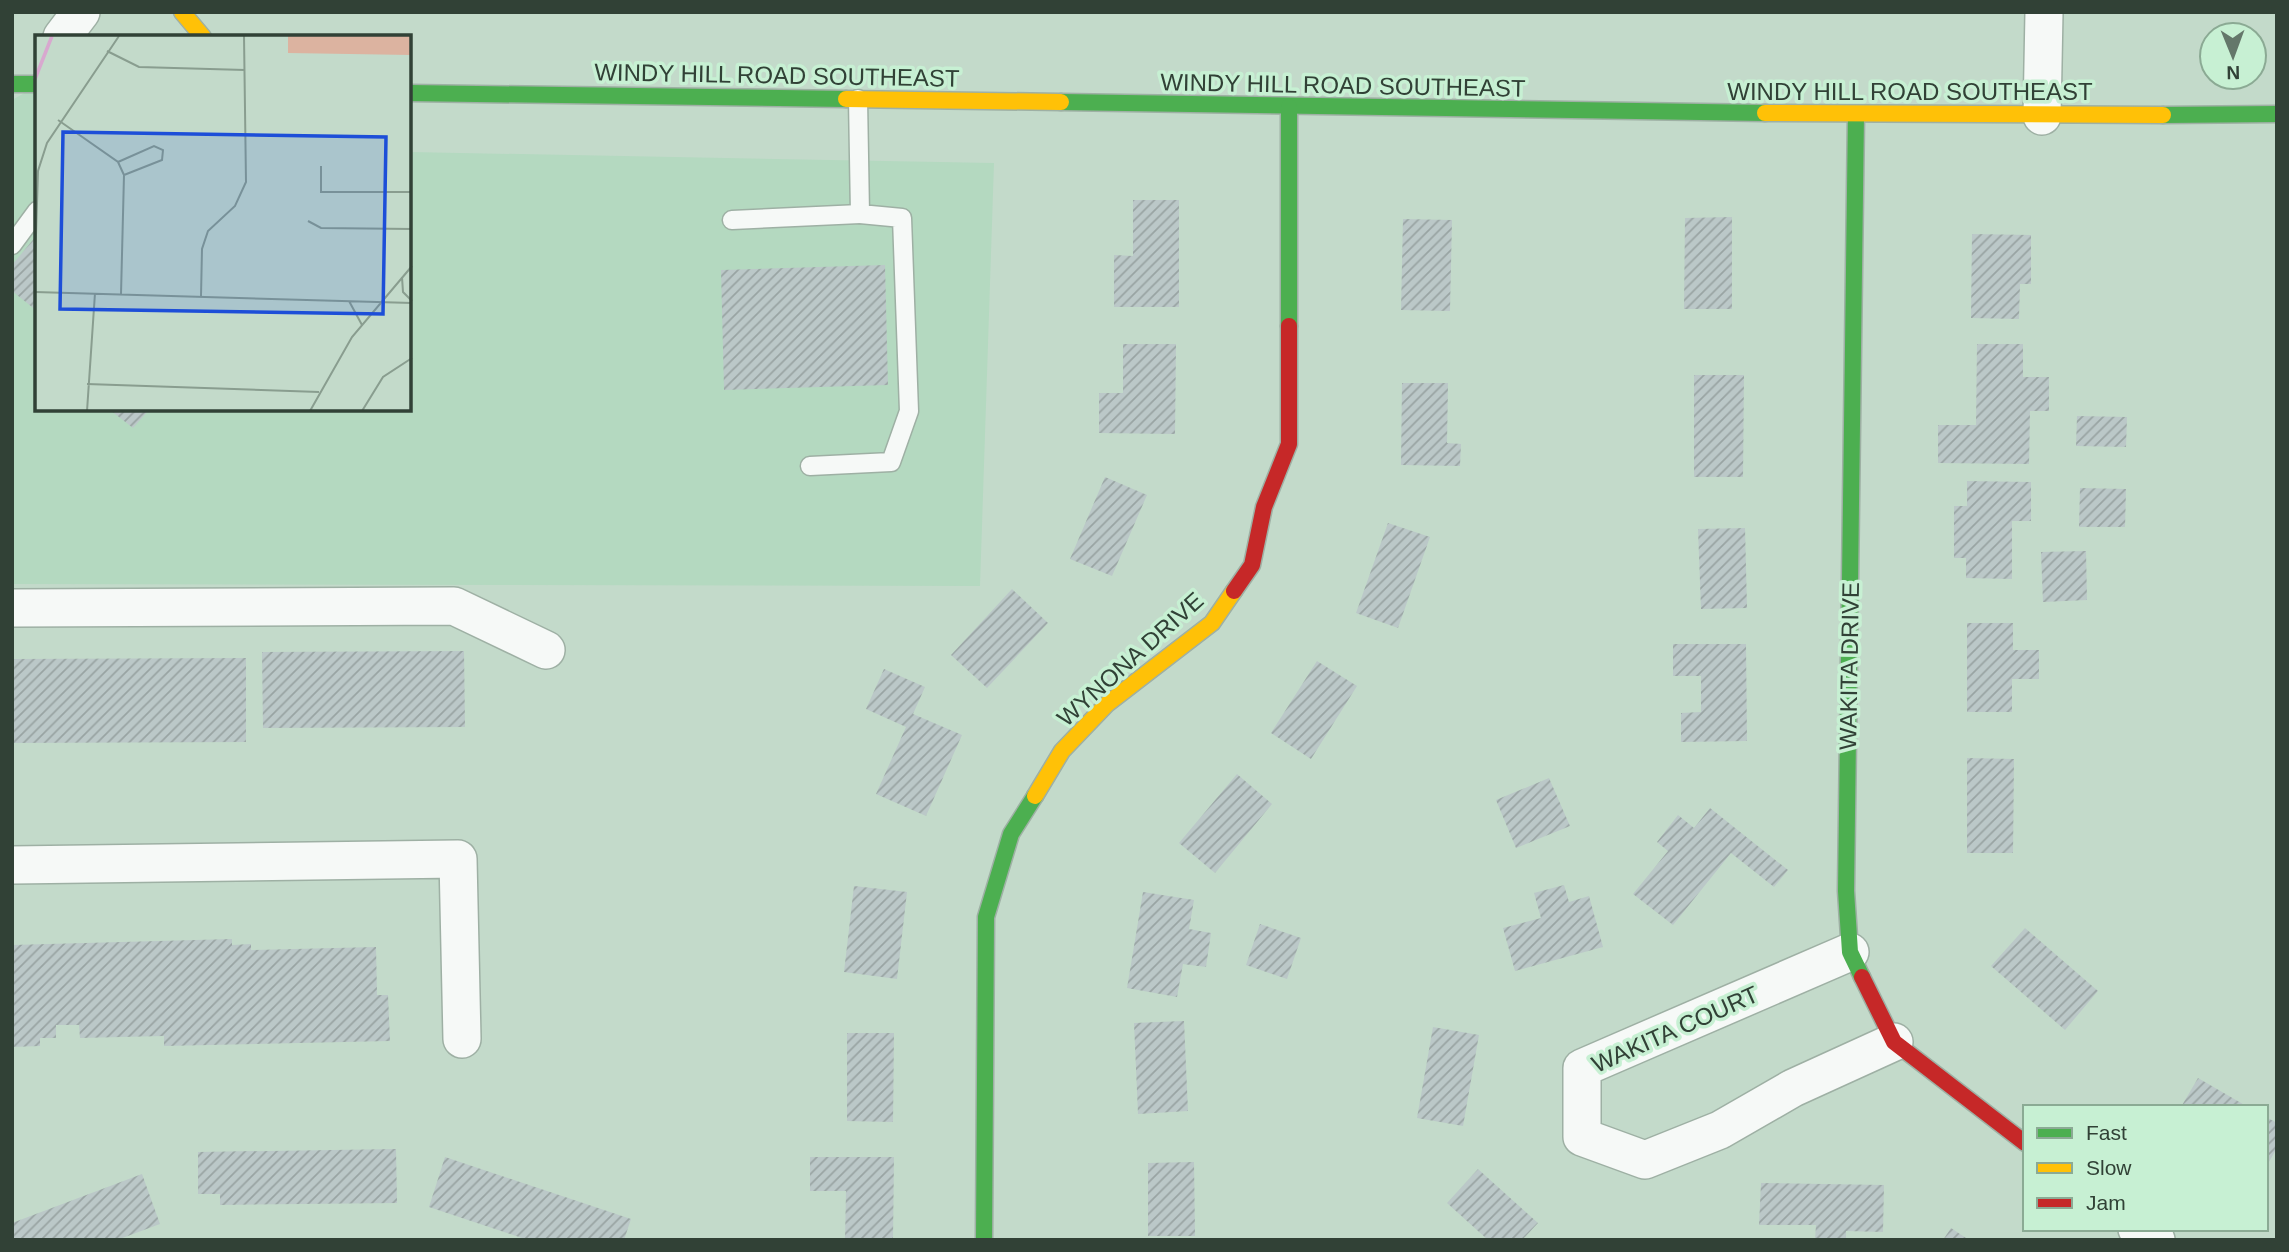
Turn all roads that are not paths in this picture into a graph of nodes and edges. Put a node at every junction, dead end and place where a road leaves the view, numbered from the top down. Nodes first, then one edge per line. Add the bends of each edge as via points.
1 (81, 12) edge
2 (182, 12) edge
3 (2044, 12) edge
4 (64, 35) edge
5 (201, 35) edge
6 (411, 93) edge
7 (858, 99) junction
8 (1289, 107) junction
9 (1856, 114) junction
10 (2277, 114) edge
11 (2042, 116) junction
12 (35, 214) edge
13 (860, 214) junction
14 (732, 220) dead end
15 (12, 245) edge
16 (810, 466) dead end
17 (12, 608) edge
18 (546, 650) dead end
19 (12, 865) edge
20 (1850, 953) junction
21 (462, 1039) dead end
22 (1894, 1042) junction
23 (2023, 1141) edge
24 (2140, 1231) edge
25 (984, 1240) edge
26 (2156, 1240) edge

1 - 4 street
2 - 5 street
3 - 11 street
6 - 7 street, WINDY HILL ROAD SOUTHEAST
7 - 8 street, WINDY HILL ROAD SOUTHEAST
7 - 13 lane
8 - 9 street, WINDY HILL ROAD SOUTHEAST
8 - 25 street, WYNONA DRIVE via 1289,444 1264,507 1252,565 1212,623 1107,704 1062,751 1011,834 986,917
9 - 11 street, WINDY HILL ROAD SOUTHEAST
9 - 20 street, WAKITA DRIVE via 1846,891
10 - 11 street, WINDY HILL ROAD SOUTHEAST
12 - 15 lane
13 - 14 lane
13 - 16 lane via 902,218 909,411 891,462
17 - 18 street via 454,606
19 - 21 street via 458,859
20 - 22 street, WAKITA DRIVE
20 - 22 street, WAKITA COURT via 1582,1068 1582,1137 1645,1160 1720,1130 1793,1088
22 - 23 street, WAKITA DRIVE
24 - 26 street

